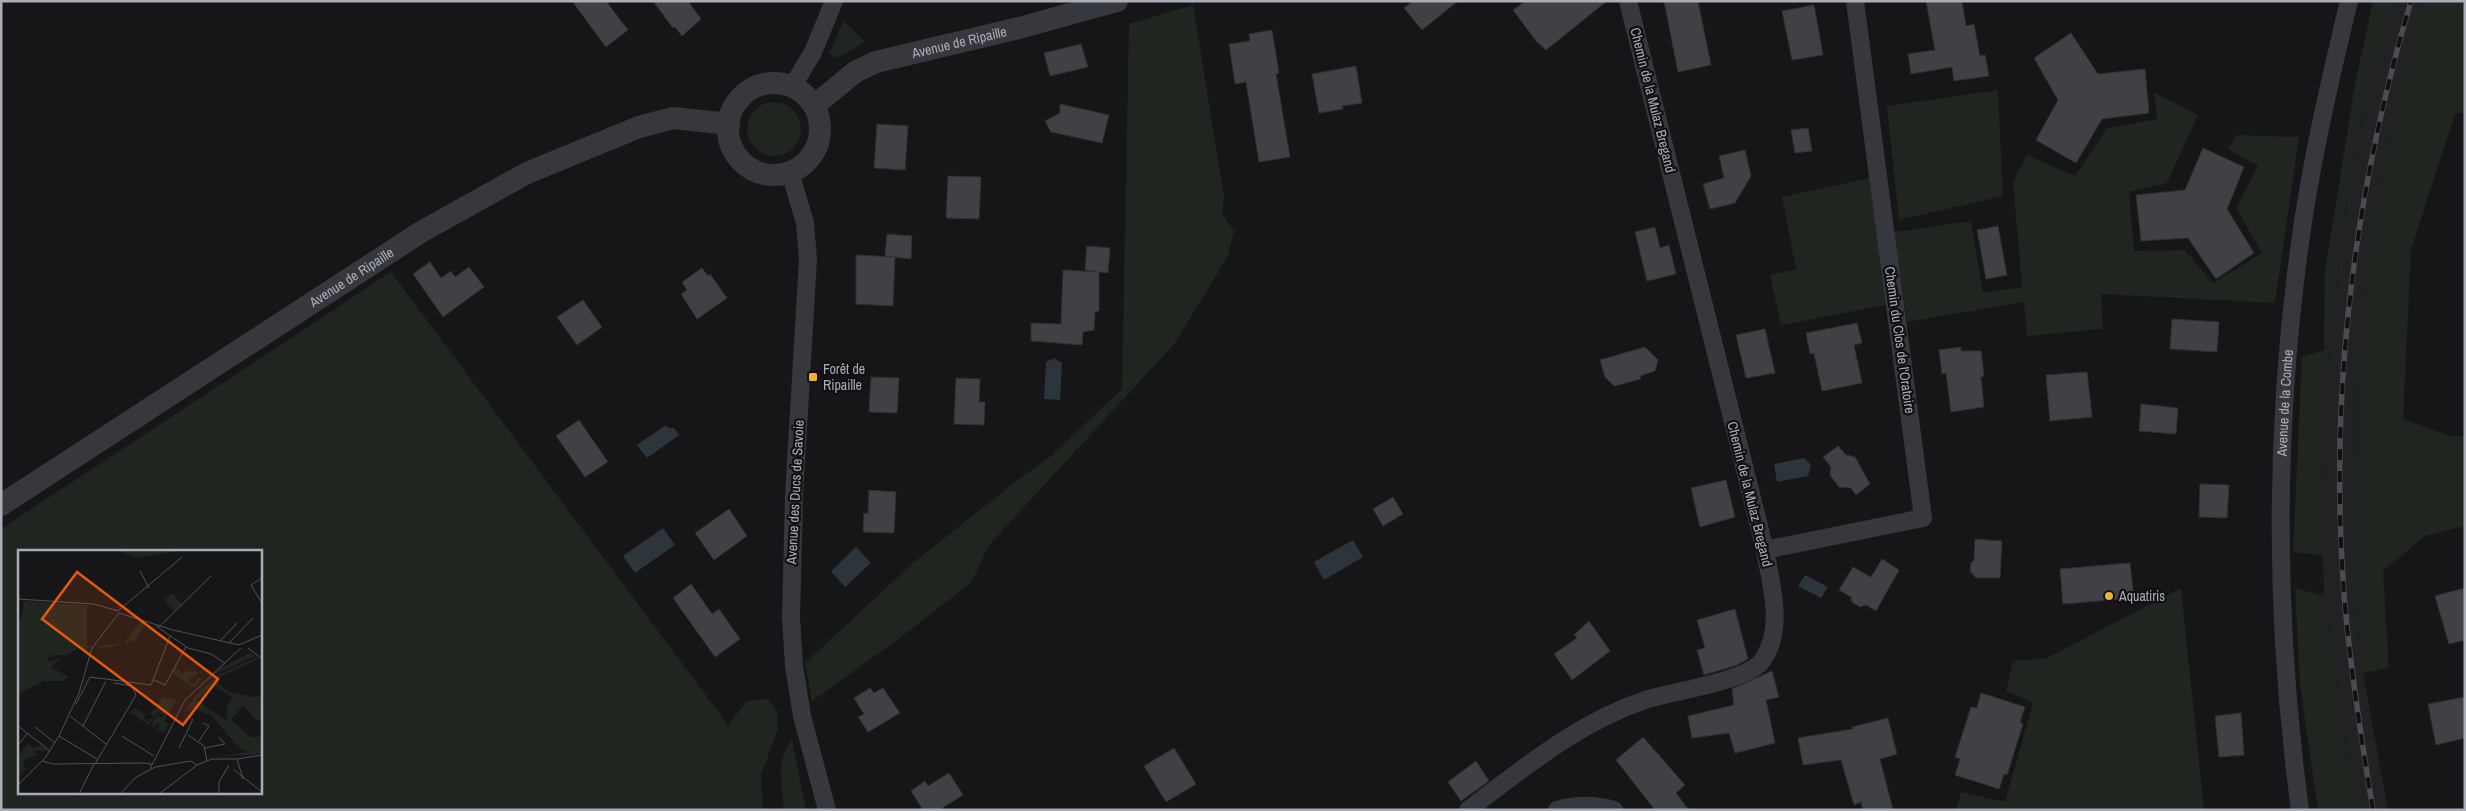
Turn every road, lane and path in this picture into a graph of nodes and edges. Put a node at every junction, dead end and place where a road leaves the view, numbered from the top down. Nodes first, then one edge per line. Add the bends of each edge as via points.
1 (834, 1) edge
2 (1117, 1) edge
3 (1628, 1) edge
4 (1855, 1) edge
5 (2349, 1) edge
6 (792, 87) junction
7 (814, 106) junction
8 (729, 124) junction
9 (790, 172) junction
10 (1, 505) edge
11 (1765, 550) junction
12 (827, 810) edge
13 (1468, 810) edge
14 (1557, 810) edge
15 (1614, 810) edge
16 (2300, 810) edge

1 - 6 street via 812,52
2 - 7 street, Avenue de Ripaille via 876,62 855,72
3 - 11 street, Chemin de la Mulaz Bregand
4 - 11 street, Chemin du Clos de l'Oratoire via 1924,518
5 - 16 street, Avenue de la Combe via 2310,182 2291,317 2284,404 2280,509 2282,617 2289,722
6 - 7 street via 804,94
6 - 8 street via 771,83 748,92 734,106
7 - 9 street via 820,126 816,147 804,164
8 - 9 street via 731,144 747,166 771,175
8 - 10 street, Avenue de Ripaille via 683,118 654,122 564,157 491,192 421,232
9 - 12 street, Avenue des Ducs de Savoie via 805,223 808,259 794,496 791,618 802,716
11 - 13 street, Chemin de la Mulaz Bregand via 1775,622 1767,652 1754,669 1728,679 1645,700 1594,721 1547,751
14 - 15 street via 1595,805

